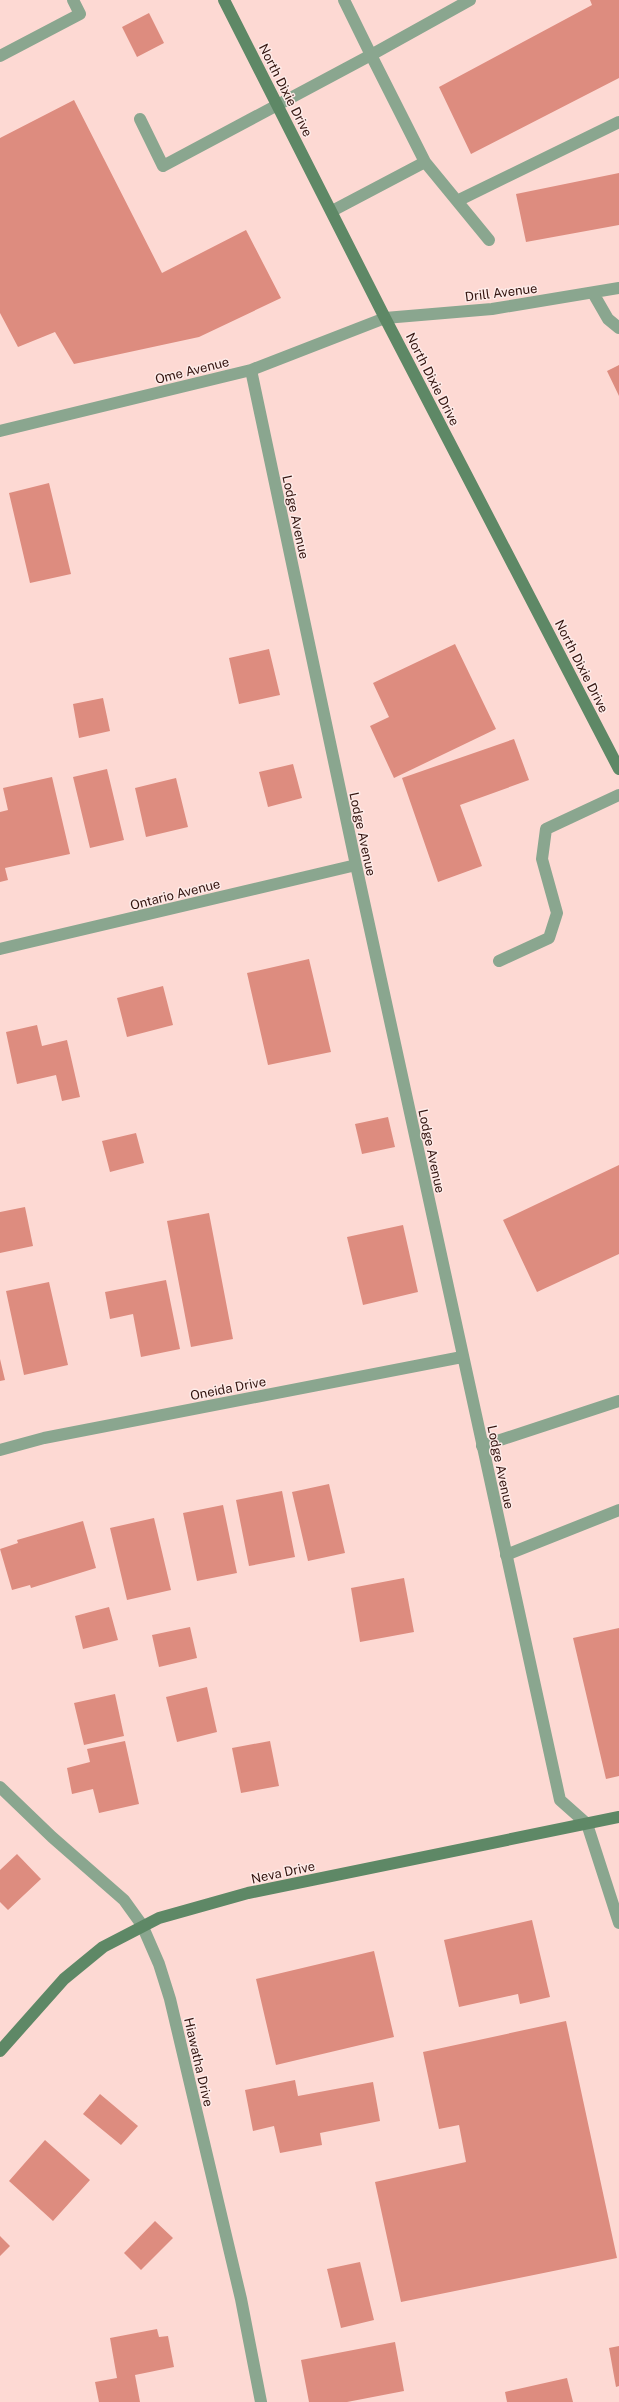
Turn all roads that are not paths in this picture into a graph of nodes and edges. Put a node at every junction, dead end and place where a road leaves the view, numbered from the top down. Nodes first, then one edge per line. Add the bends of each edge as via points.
1 (73, 0) edge
2 (224, 0) edge
3 (344, 0) edge
4 (470, 0) edge
5 (371, 55) junction
6 (0, 56) edge
7 (277, 105) junction
8 (140, 119) dead end
9 (619, 122) edge
10 (425, 162) junction
11 (458, 201) junction
12 (332, 211) junction
13 (489, 240) dead end
14 (619, 288) edge
15 (593, 293) junction
16 (385, 318) junction
17 (619, 328) edge
18 (251, 370) junction
19 (0, 431) edge
20 (619, 769) edge
21 (619, 795) edge
22 (356, 865) junction
23 (0, 949) edge
24 (499, 961) dead end
25 (462, 1357) junction
26 (619, 1401) edge
27 (482, 1446) junction
28 (0, 1450) edge
29 (619, 1510) edge
30 (506, 1555) junction
31 (0, 1787) edge
32 (619, 1817) edge
33 (586, 1824) junction
34 (619, 1923) edge
35 (142, 1925) junction
36 (0, 2051) edge
37 (261, 2402) edge

1 - 6 street via 80,14
2 - 7 main road, North Dixie Drive
3 - 5 street
4 - 5 street
5 - 7 street
5 - 10 street
7 - 8 street via 163,166
7 - 12 main road, North Dixie Drive
9 - 11 street
10 - 11 street
10 - 12 street
11 - 13 street
12 - 16 main road, North Dixie Drive
14 - 15 street, Drill Avenue
15 - 16 street, Drill Avenue via 492,309
15 - 17 street via 608,319
16 - 18 street, Ome Avenue
16 - 20 main road, North Dixie Drive
18 - 19 street, Ome Avenue
18 - 22 street, Lodge Avenue
21 - 24 street via 546,829 542,859 557,913 549,938
22 - 23 street, Ontario Avenue
22 - 25 street, Lodge Avenue
25 - 27 street, Lodge Avenue
25 - 28 street, Oneida Drive via 44,1438
26 - 27 street
27 - 30 street, Lodge Avenue
29 - 30 street
30 - 33 street, Lodge Avenue via 560,1800
31 - 35 street, Hiawatha Drive via 124,1900
32 - 33 main road, Neva Drive
33 - 34 street, Lodge Avenue
33 - 35 main road, Neva Drive via 248,1893
35 - 36 main road, Neva Drive via 103,1947 64,1979
35 - 37 street, Hiawatha Drive via 159,1964 170,1999 241,2298

